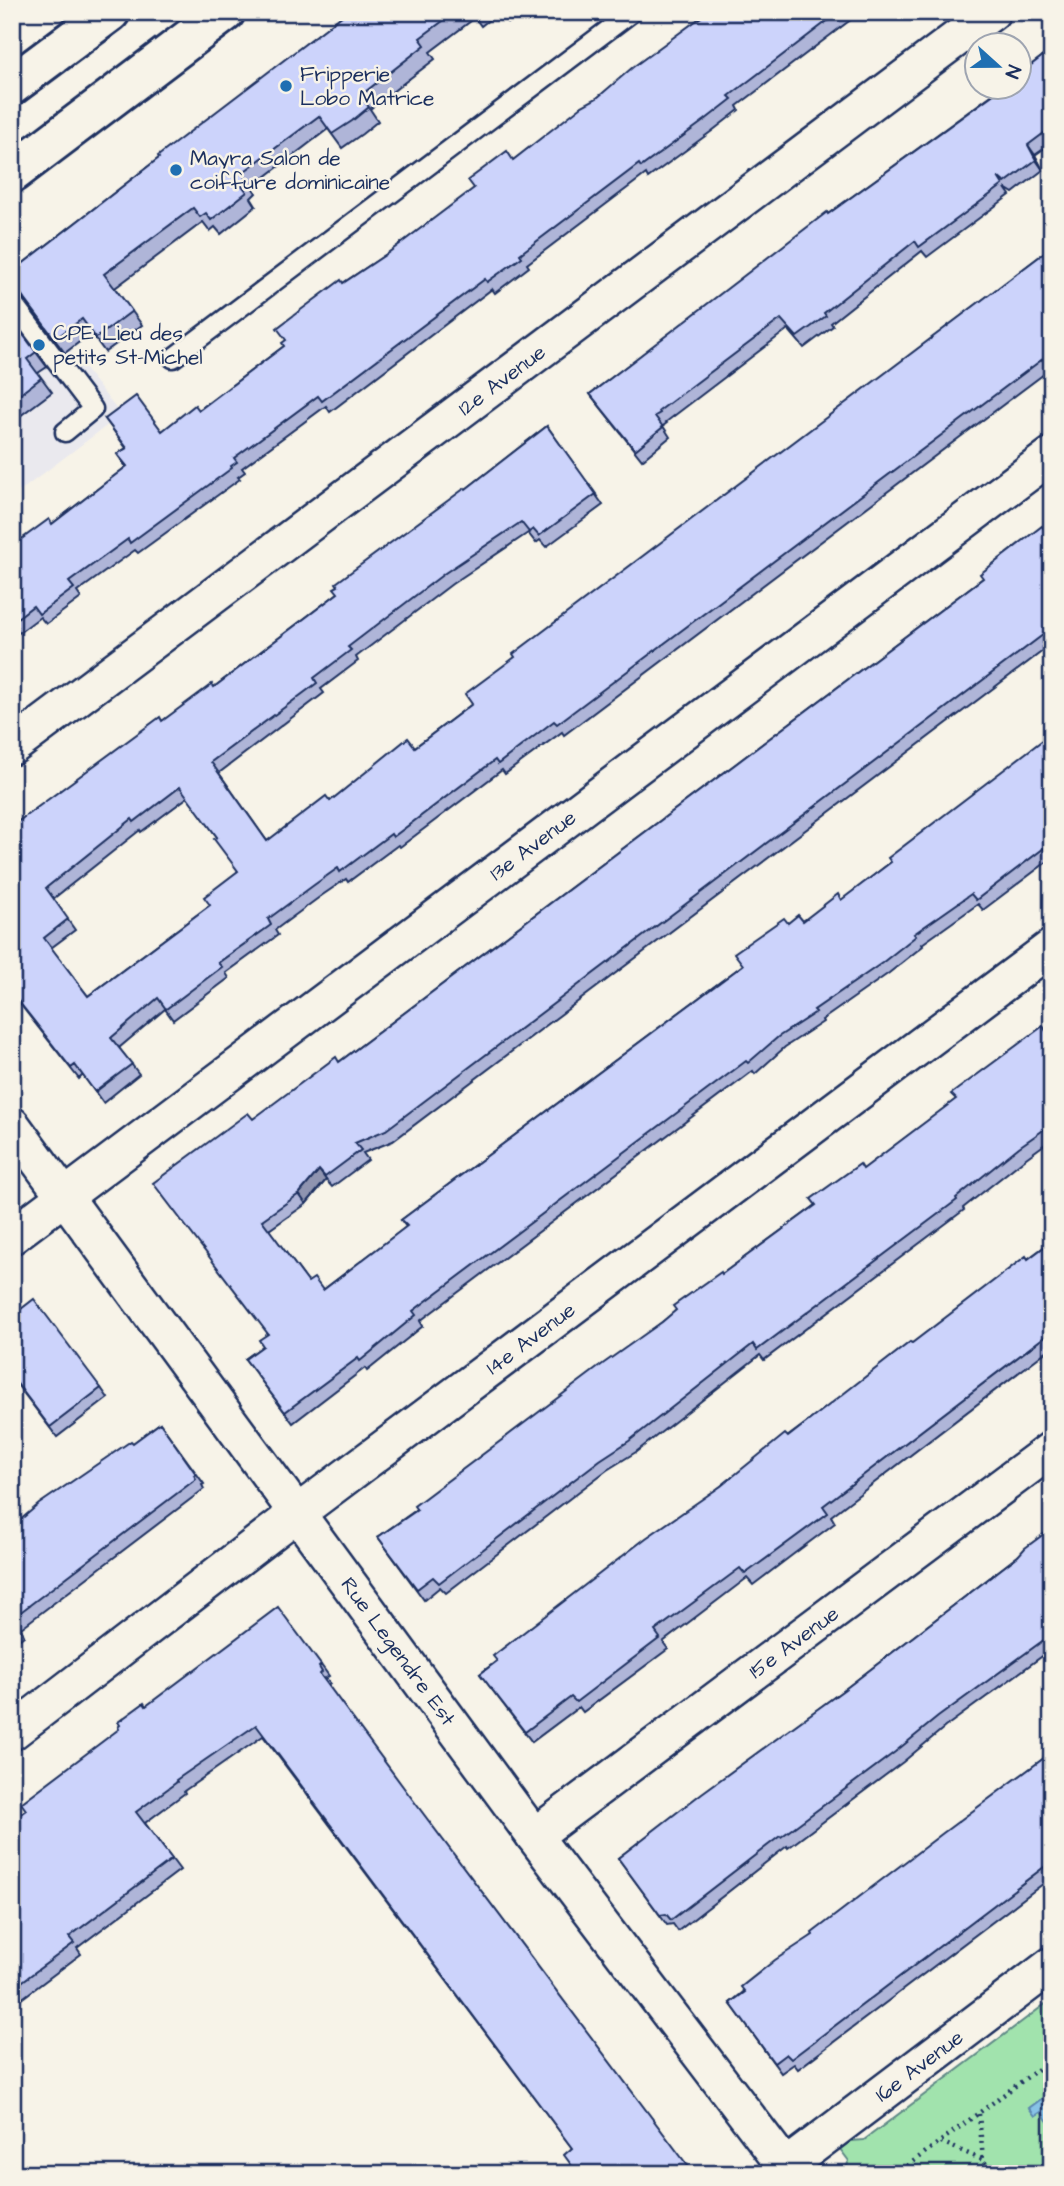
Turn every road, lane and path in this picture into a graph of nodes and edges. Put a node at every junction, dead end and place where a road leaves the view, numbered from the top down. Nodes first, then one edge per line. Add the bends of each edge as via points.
1 (110, 12) edge
2 (225, 12) edge
3 (632, 12) edge
4 (992, 12) edge
5 (12, 85) edge
6 (12, 173) edge
7 (12, 302) edge
8 (173, 358) dead end
9 (65, 432) dead end
10 (1052, 455) edge
11 (12, 747) edge
12 (1052, 947) edge
13 (12, 1125) edge
14 (65, 1195) junction
15 (12, 1236) edge
16 (1052, 1449) edge
17 (296, 1514) junction
18 (12, 1732) edge
19 (534, 1836) junction
20 (1052, 1965) edge
21 (1052, 2059) edge
22 (979, 2114) junction
23 (941, 2142) junction
24 (983, 2160) junction
25 (788, 2170) edge
26 (896, 2174) edge
27 (994, 2174) edge

1 - 5 main road
2 - 6 main road
3 - 8 lane
4 - 11 street, 12e Avenue
7 - 9 lane via 93,409
10 - 14 street, 13e Avenue
12 - 17 street, 14e Avenue
13 - 14 street, Rue Legendre Est
14 - 15 street, 13e Avenue
14 - 17 street, Rue Legendre Est
16 - 19 street, 15e Avenue
17 - 18 street, 14e Avenue
17 - 19 street, Rue Legendre Est
19 - 25 street, Rue Legendre Est
20 - 25 street, 16e Avenue
21 - 22 path
22 - 23 path
22 - 24 path
23 - 24 path
23 - 26 path
24 - 27 path

